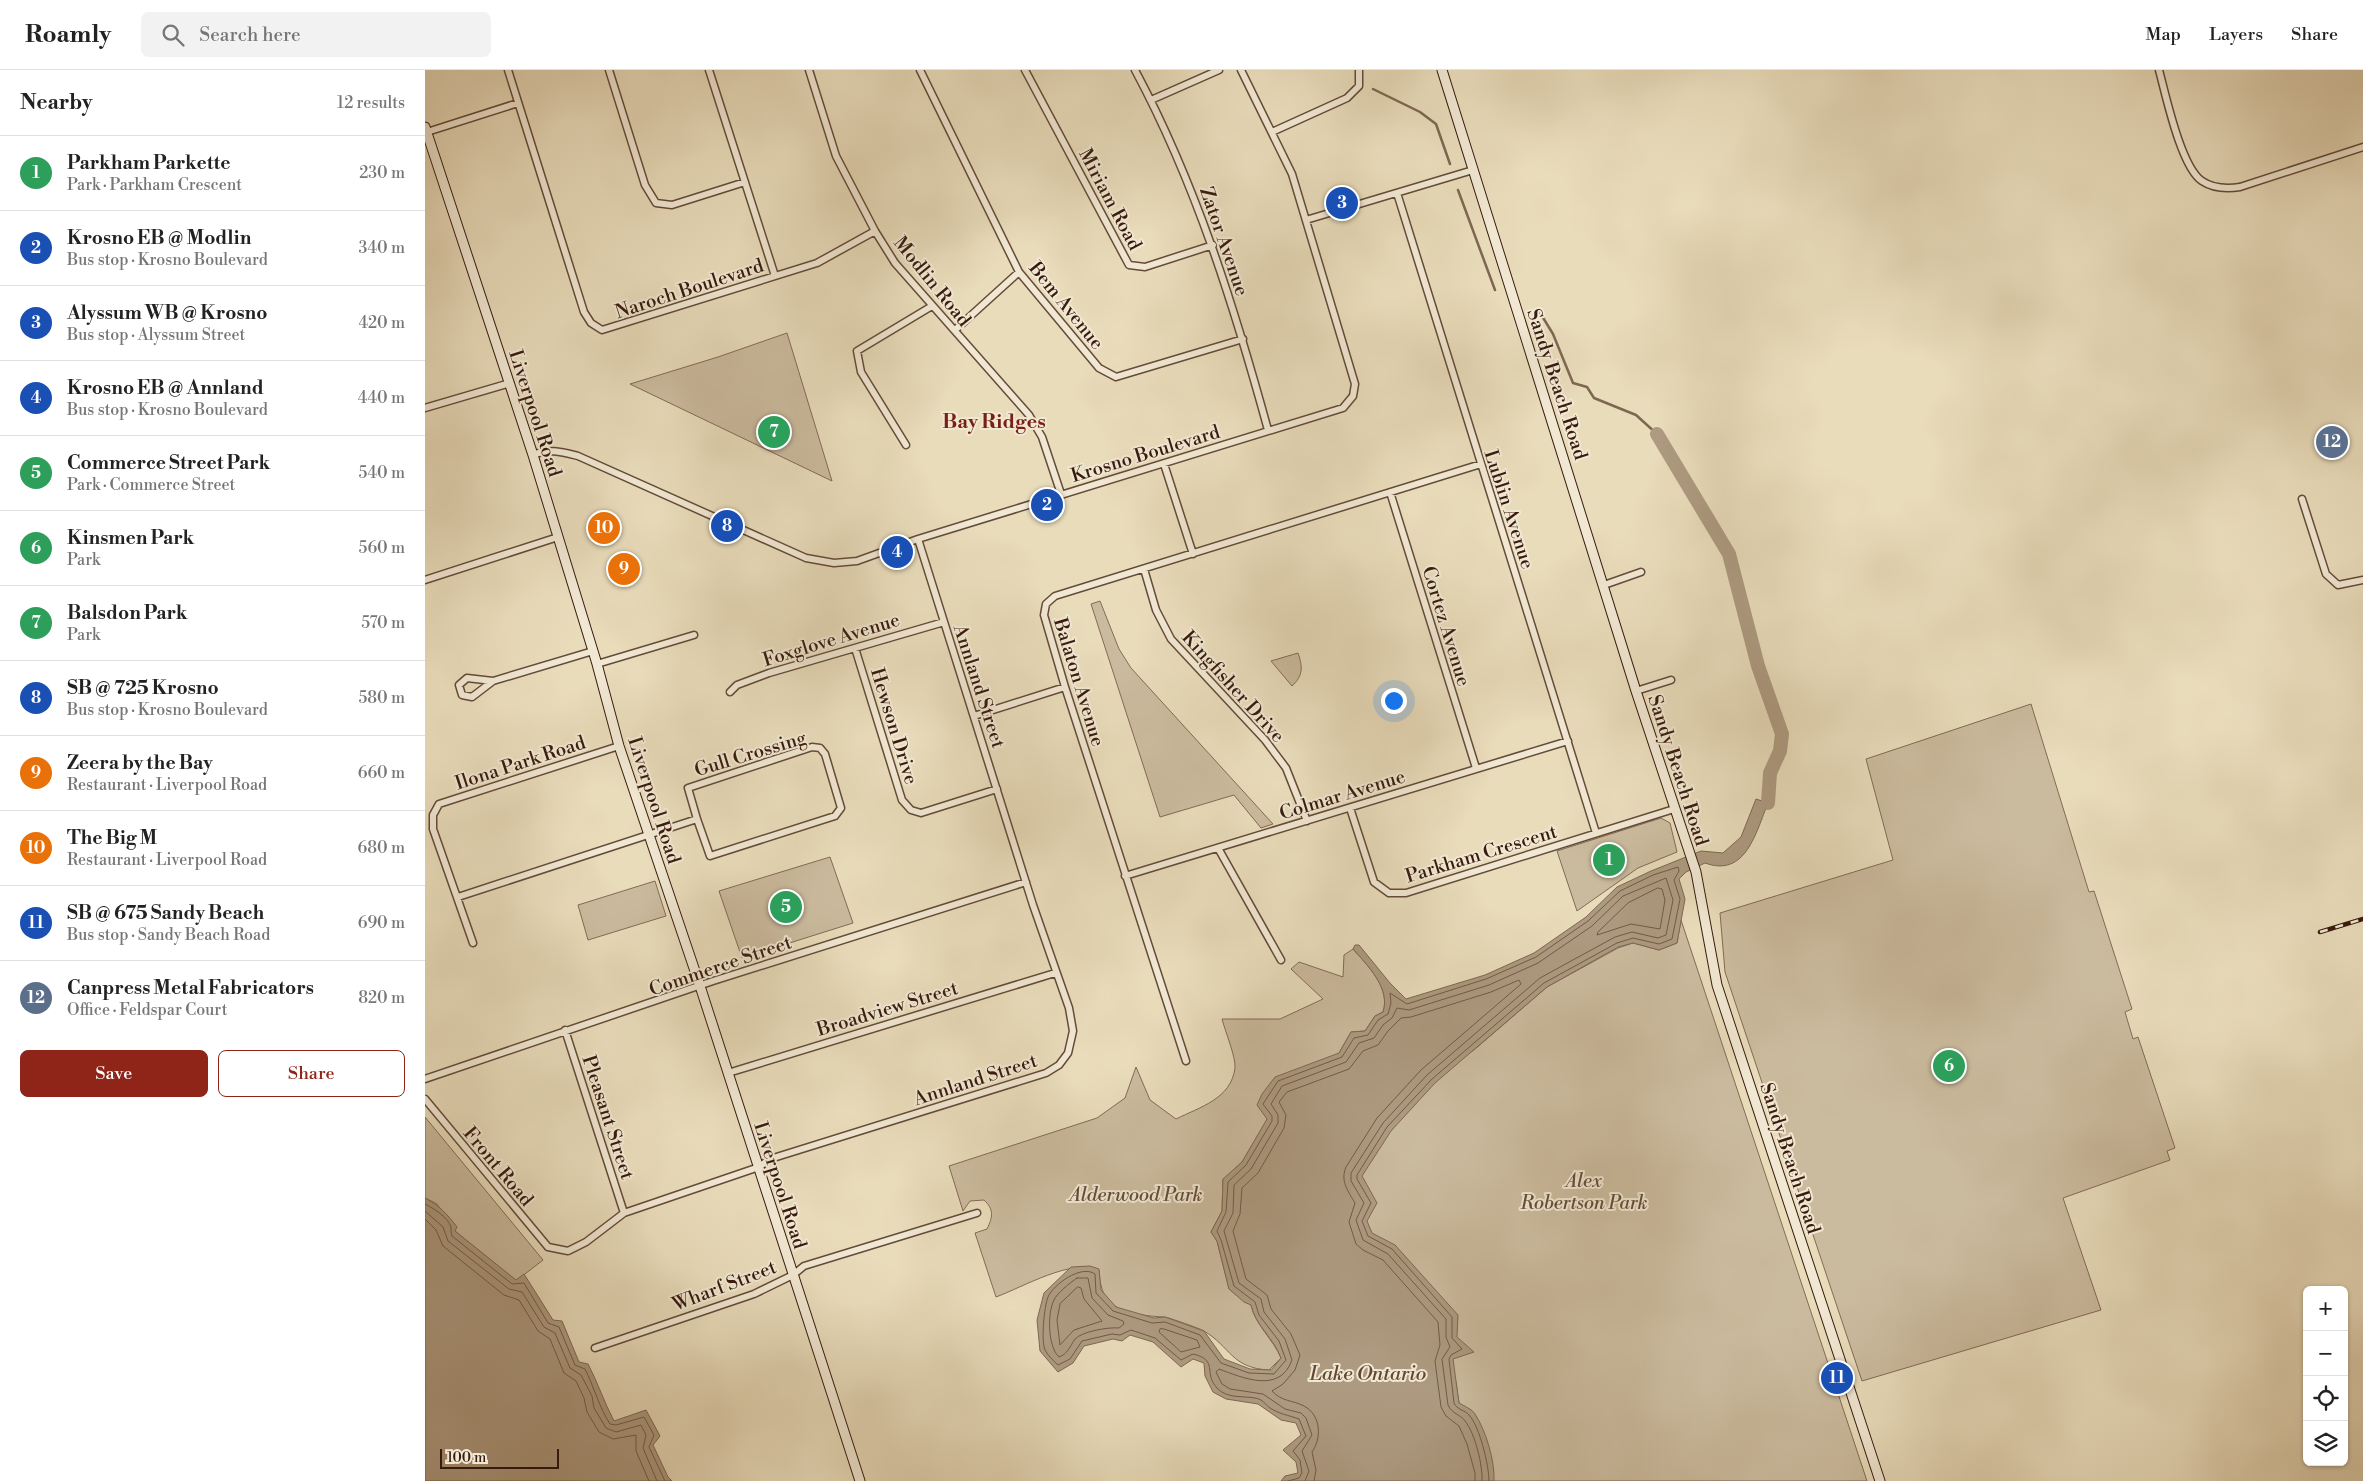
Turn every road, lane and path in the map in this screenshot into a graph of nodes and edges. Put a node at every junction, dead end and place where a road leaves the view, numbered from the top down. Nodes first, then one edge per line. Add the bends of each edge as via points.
1 (508, 70) edge
2 (609, 70) edge
3 (709, 70) edge
4 (809, 70) edge
5 (920, 70) edge
6 (1025, 70) edge
7 (1135, 70) edge
8 (1219, 70) edge
9 (1241, 70) edge
10 (1359, 70) edge
11 (1442, 70) edge
12 (2159, 70) edge
13 (1151, 100) junction
14 (519, 103) junction
15 (426, 129) edge
16 (1271, 132) junction
17 (2363, 147) edge
18 (1473, 170) junction
19 (745, 182) junction
20 (1397, 193) junction
21 (1307, 220) junction
22 (875, 231) junction
23 (1213, 245) junction
24 (1019, 272) junction
25 (775, 276) junction
26 (932, 306) junction
27 (955, 330) junction
28 (1243, 339) junction
29 (510, 383) junction
30 (425, 408) edge
31 (1268, 430) junction
32 (905, 445) dead end
33 (533, 455) junction
34 (1164, 464) junction
35 (1481, 464) junction
36 (1389, 492) junction
37 (1061, 494) junction
38 (2303, 499) dead end
39 (558, 537) junction
40 (918, 539) junction
41 (1193, 554) junction
42 (1145, 568) junction
43 (1641, 572) dead end
44 (425, 580) edge
45 (2363, 580) edge
46 (1604, 584) junction
47 (944, 622) junction
48 (694, 635) dead end
49 (855, 648) junction
50 (593, 651) junction
51 (597, 664) junction
52 (1671, 680) dead end
53 (493, 681) junction
54 (1065, 687) junction
55 (1637, 691) junction
56 (731, 692) dead end
57 (974, 716) junction
58 (1568, 741) junction
59 (619, 746) junction
60 (1476, 768) junction
61 (997, 789) junction
62 (1350, 808) junction
63 (1674, 809) junction
64 (697, 819) junction
65 (1307, 821) junction
66 (1596, 833) junction
67 (648, 836) junction
68 (1218, 848) junction
69 (1125, 876) junction
70 (1026, 882) junction
71 (458, 897) junction
72 (473, 943) dead end
73 (1281, 960) dead end
74 (1055, 973) junction
75 (700, 986) junction
76 (565, 1030) junction
77 (1185, 1061) dead end
78 (728, 1073) junction
79 (425, 1079) edge
80 (425, 1099) edge
81 (759, 1168) junction
82 (624, 1213) junction
83 (977, 1213) dead end
84 (553, 1249) joint
85 (793, 1275) junction
86 (595, 1348) dead end
87 (860, 1481) edge
88 (1880, 1481) edge

1 - 14 street, Naroch Boulevard
2 - 19 street via 645,185 656,203 672,205
3 - 19 street
4 - 22 street, Modlin Road via 836,156
5 - 24 street, Bem Avenue
6 - 23 street, Miriam Road via 1129,265 1145,266
7 - 13 street, Zator Avenue
8 - 13 street
9 - 16 street, Krosno Boulevard
10 - 16 street via 1359,86 1347,98
11 - 18 street, Sandy Beach Road
12 - 17 street via 2186,160 2201,181 2214,187 2240,187
13 - 23 street, Zator Avenue
14 - 15 street
14 - 25 street, Naroch Boulevard via 584,312 591,323 602,330 623,325
15 - 29 street, Liverpool Road
16 - 21 street, Krosno Boulevard via 1292,174
18 - 20 street
18 - 46 street, Sandy Beach Road
19 - 25 street
20 - 21 street
20 - 35 street, Lublin Avenue
21 - 31 street, Krosno Boulevard via 1355,384 1353,396 1343,408
22 - 25 street, Naroch Boulevard via 817,263
22 - 26 street, Modlin Road via 895,263
23 - 28 street, Zator Avenue
24 - 27 street
24 - 28 street, Bem Avenue via 1099,368 1116,377
26 - 27 street, Modlin Road
26 - 32 street via 857,351 861,372
27 - 37 street, Modlin Road via 1033,422 1042,437
28 - 31 street, Zator Avenue
29 - 30 street
29 - 33 street, Liverpool Road
31 - 34 street, Krosno Boulevard
33 - 39 street, Liverpool Road
33 - 40 street, Krosno Boulevard via 542,451 561,451 577,456 806,558 834,563 857,561
34 - 37 street, Krosno Boulevard
34 - 41 street
35 - 36 street, Balaton Avenue
35 - 58 street, Lublin Avenue
36 - 41 street, Balaton Avenue
36 - 60 street, Cortez Avenue
37 - 40 street, Krosno Boulevard
38 - 45 street via 2326,574 2338,584
39 - 44 street
39 - 50 street, Liverpool Road
40 - 47 street, Annland Street
41 - 42 street, Balaton Avenue
42 - 54 street, Balaton Avenue via 1055,596 1046,604 1044,615
42 - 65 street, Kingfisher Drive via 1156,610 1171,638 1265,740 1286,768
43 - 46 street
46 - 55 street, Sandy Beach Road
47 - 49 street, Foxglove Avenue
47 - 57 street, Annland Street
48 - 51 street
49 - 56 street, Foxglove Avenue via 737,684
49 - 61 street, Hewson Drive via 902,800 911,810 921,813
50 - 51 street, Liverpool Road
50 - 53 street
51 - 59 street, Liverpool Road
52 - 55 street
53 - 53 street via 467,678 459,685 462,695 473,697
54 - 57 street
54 - 69 street, Balaton Avenue
55 - 63 street, Sandy Beach Road
57 - 61 street, Annland Street
58 - 60 street, Colmar Avenue
58 - 66 street, Lublin Avenue
59 - 67 street, Liverpool Road
59 - 71 street, Ilona Park Road via 439,804 433,815 433,829
60 - 62 street, Colmar Avenue
61 - 70 street, Annland Street
62 - 65 street, Colmar Avenue
62 - 66 street, Parkham Crescent via 1373,882 1389,893 1406,893
63 - 66 street, Parkham Crescent
63 - 88 street, Sandy Beach Road via 1696,872 1717,985
64 - 64 street, Gull Crossing via 711,856 835,816 841,808 825,754 820,748 813,748 688,788
64 - 67 street
65 - 68 street, Colmar Avenue
67 - 71 street
67 - 75 street, Liverpool Road
68 - 69 street, Colmar Avenue
68 - 73 street
69 - 77 street, Balaton Avenue
70 - 74 street, Annland Street
70 - 75 street, Commerce Street
71 - 72 street, Ilona Park Road
74 - 78 street, Broadview Street
74 - 81 street, Annland Street via 1069,1008 1073,1031 1068,1053 1059,1065 1046,1073 770,1159
75 - 76 street, Commerce Street
75 - 78 street, Liverpool Road
76 - 79 street, Commerce Street
76 - 82 street, Pleasant Street
78 - 81 street, Liverpool Road
80 - 84 street, Front Road via 548,1247
81 - 82 street, Annland Street
81 - 85 street, Liverpool Road
82 - 84 street, Annland Street via 586,1242 568,1251
83 - 85 street, Wharf Street via 804,1266
85 - 86 street, Wharf Street via 754,1294
85 - 87 street, Liverpool Road

